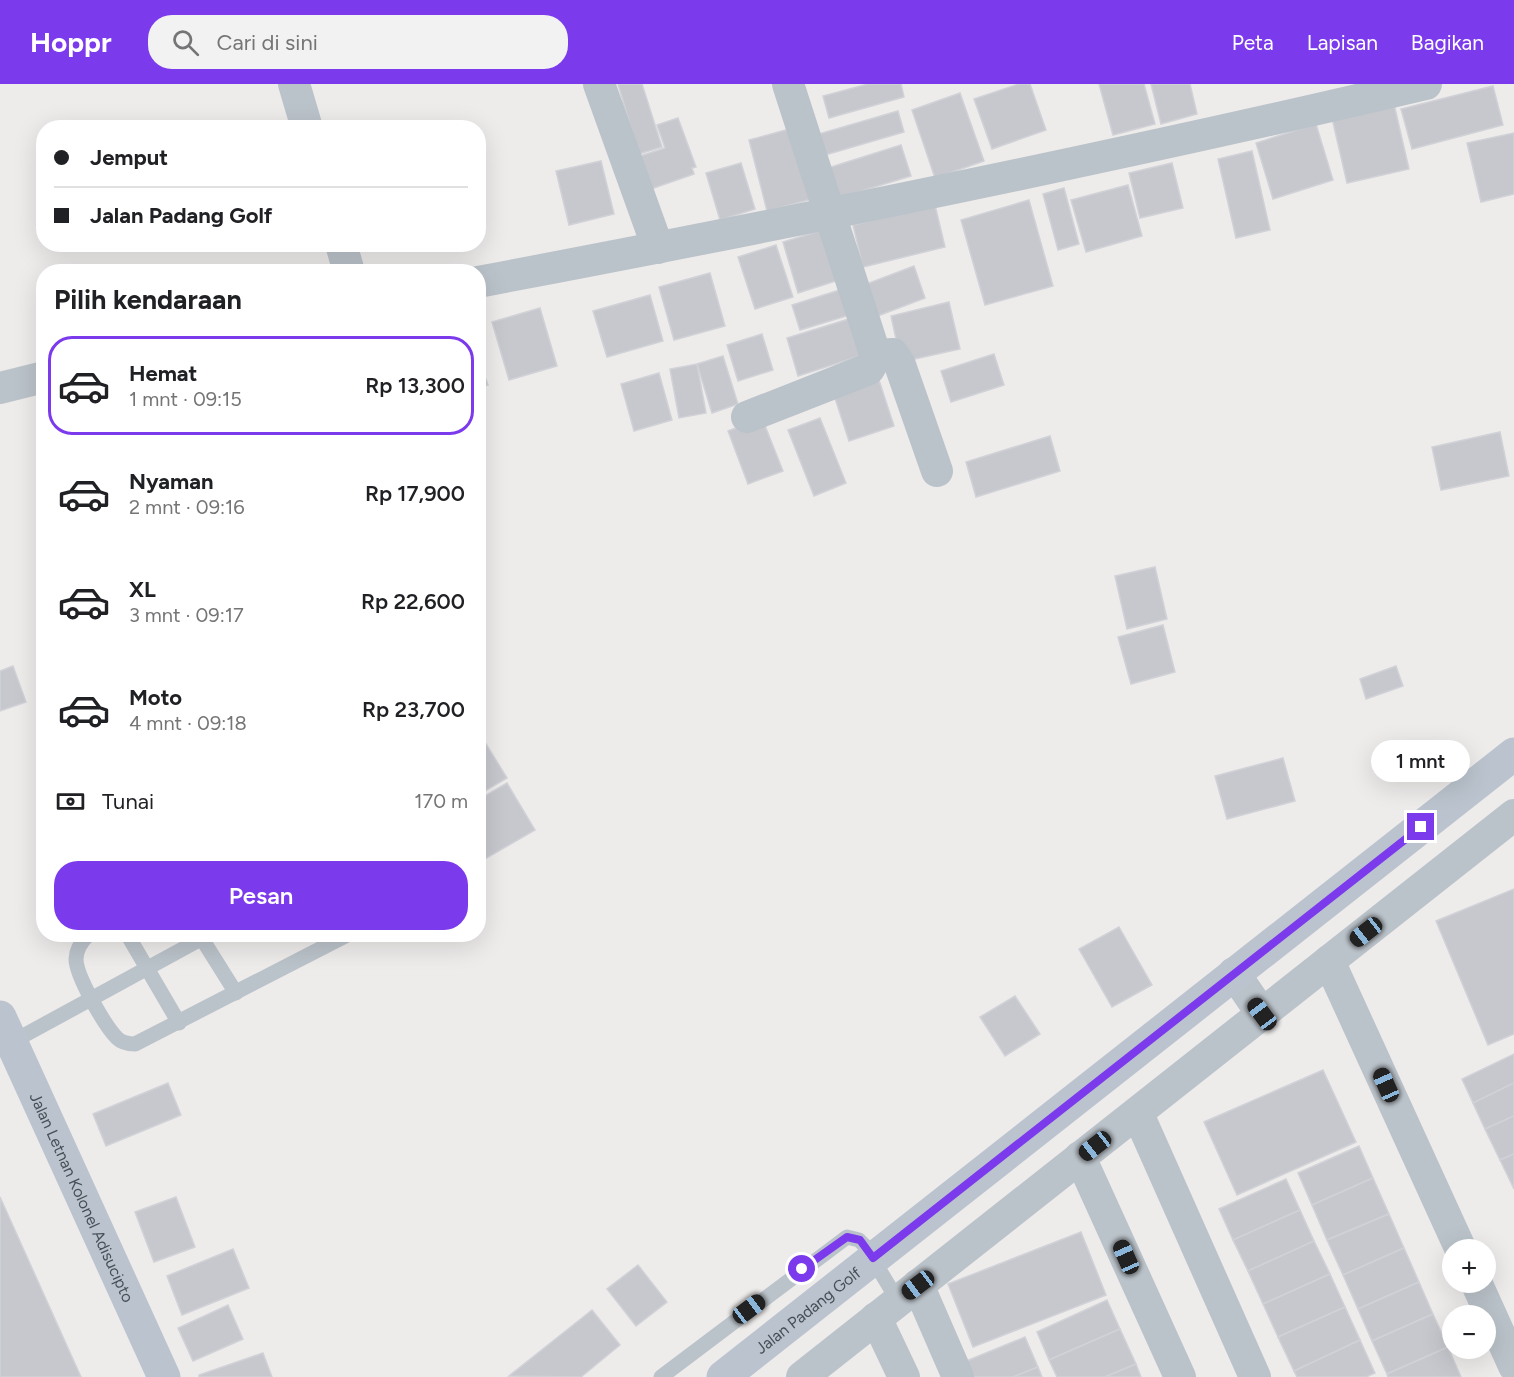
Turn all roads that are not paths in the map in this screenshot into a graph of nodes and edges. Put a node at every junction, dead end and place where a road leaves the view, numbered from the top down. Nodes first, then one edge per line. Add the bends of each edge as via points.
1 (599, 84) edge
2 (788, 84) edge
3 (1426, 84) edge
4 (296, 85) edge
5 (305, 120) edge
6 (830, 214) junction
7 (658, 248) junction
8 (486, 280) edge
9 (876, 354) junction
10 (36, 379) edge
11 (0, 388) edge
12 (747, 417) dead end
13 (937, 471) dead end
14 (1514, 754) edge
15 (1514, 815) edge
16 (83, 942) edge
17 (132, 942) edge
18 (194, 942) edge
19 (207, 942) edge
20 (335, 942) edge
21 (1329, 961) junction
22 (148, 969) junction
23 (1234, 973) junction
24 (236, 993) junction
25 (93, 999) junction
26 (1262, 1014) junction
27 (179, 1023) junction
28 (6, 1029) edge
29 (1138, 1114) junction
30 (1080, 1157) junction
31 (1456, 1239) edge
32 (873, 1258) junction
33 (1481, 1293) edge
34 (897, 1301) junction
35 (1514, 1366) edge
36 (164, 1377) edge
37 (661, 1377) edge
38 (723, 1377) edge
39 (802, 1377) edge
40 (904, 1377) edge
41 (958, 1377) edge
42 (1180, 1377) edge
43 (1254, 1377) edge

1 - 7 street
2 - 6 street
3 - 6 street via 1215,134
4 - 5 street
6 - 7 street
6 - 9 street
7 - 8 street
9 - 12 street via 875,363 868,369
9 - 13 street via 893,354 900,365
10 - 11 street
14 - 23 street, Jalan Padang Golf
15 - 21 street
16 - 25 lane via 75,960
17 - 22 lane
18 - 22 lane
19 - 24 lane
20 - 24 lane
21 - 26 street
21 - 31 street
22 - 25 lane
22 - 27 lane
23 - 26 street
23 - 32 street, Jalan Padang Golf
24 - 27 lane
25 - 27 lane via 119,1040 127,1043 142,1042
25 - 28 lane
26 - 29 street
28 - 36 street, Jalan Letnan Kolonel Adisucipto
29 - 30 street
29 - 43 street
30 - 34 street
30 - 42 street
32 - 34 lane
32 - 37 lane via 860,1240 847,1237 838,1241
32 - 38 street, Jalan Padang Golf
33 - 35 street
34 - 39 street
34 - 40 street
34 - 41 street

